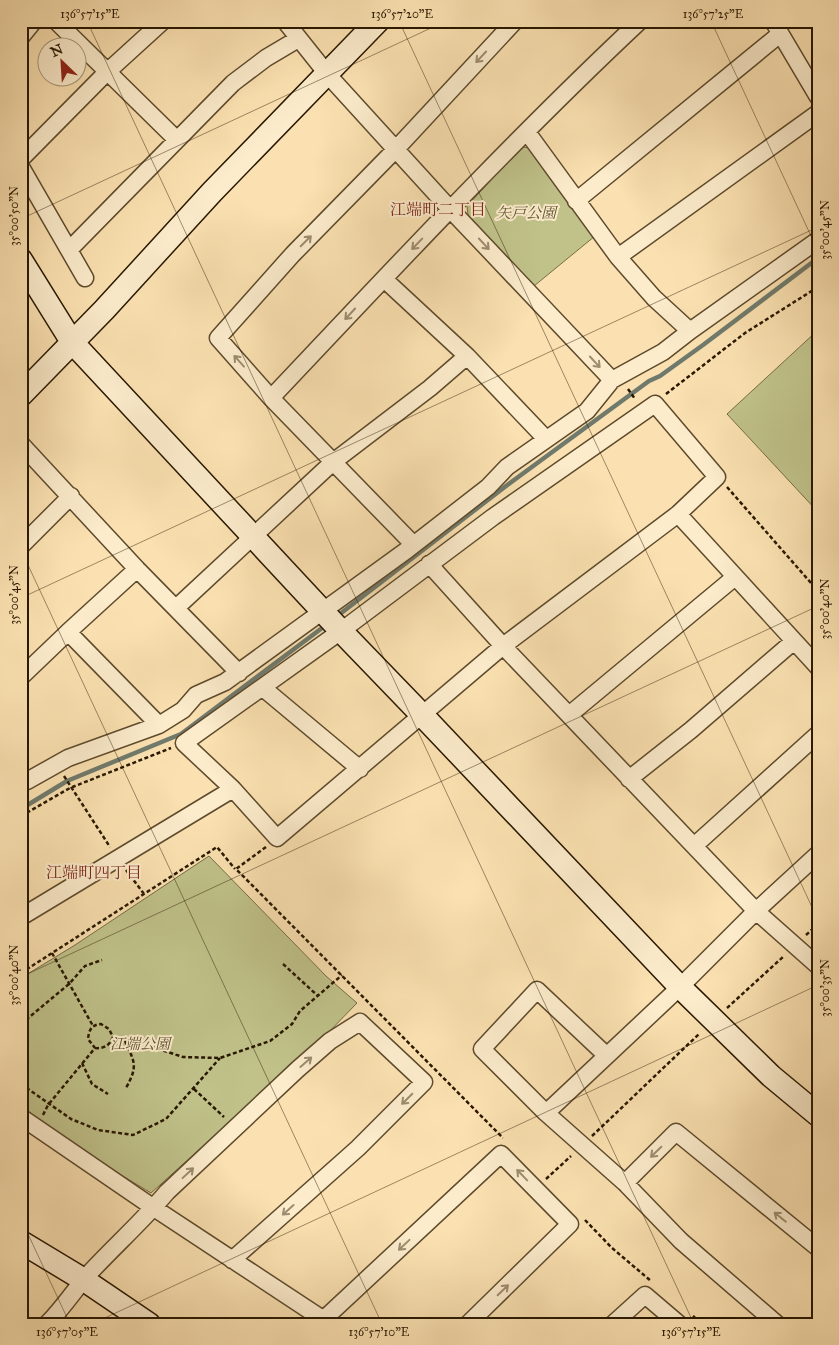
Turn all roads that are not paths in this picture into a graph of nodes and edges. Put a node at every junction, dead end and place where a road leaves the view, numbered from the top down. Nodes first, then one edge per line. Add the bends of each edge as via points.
1 (34, 21) edge
2 (56, 21) edge
3 (163, 21) edge
4 (285, 21) edge
5 (378, 21) edge
6 (515, 21) edge
7 (640, 21) edge
8 (776, 28) edge
9 (21, 37) edge
10 (298, 39) junction
11 (107, 72) junction
12 (328, 75) junction
13 (818, 97) edge
14 (818, 112) edge
15 (527, 132) junction
16 (177, 140) junction
17 (396, 149) junction
18 (21, 159) edge
19 (21, 167) edge
20 (576, 201) junction
21 (450, 209) junction
22 (818, 240) edge
23 (618, 257) junction
24 (22, 262) edge
25 (384, 278) junction
26 (690, 331) junction
27 (72, 342) junction
28 (467, 356) junction
29 (618, 382) junction
30 (21, 395) edge
31 (272, 398) junction
32 (546, 439) junction
33 (21, 444) edge
34 (333, 462) junction
35 (70, 496) junction
36 (678, 514) junction
37 (253, 536) junction
38 (413, 544) junction
39 (21, 546) edge
40 (429, 564) junction
41 (137, 569) junction
42 (735, 577) junction
43 (176, 608) junction
44 (331, 621) junction
45 (68, 632) junction
46 (794, 641) junction
47 (503, 646) junction
48 (818, 667) edge
49 (239, 673) junction
50 (21, 676) edge
51 (263, 688) junction
52 (569, 715) junction
53 (423, 716) junction
54 (159, 725) junction
55 (818, 734) edge
56 (360, 769) junction
57 (630, 779) junction
58 (21, 781) edge
59 (233, 789) junction
60 (694, 846) junction
61 (818, 854) edge
62 (756, 911) junction
63 (21, 917) edge
64 (818, 966) edge
65 (680, 987) junction
66 (606, 1056) junction
67 (546, 1113) junction
68 (818, 1115) edge
69 (21, 1117) edge
70 (624, 1183) junction
71 (154, 1208) junction
72 (21, 1242) edge
73 (818, 1248) edge
74 (232, 1260) junction
75 (84, 1280) junction
76 (683, 1317) edge
77 (327, 1322) edge
78 (48, 1324) edge
79 (149, 1324) edge
80 (468, 1324) edge
81 (613, 1324) edge
82 (777, 1324) edge

1 - 9 street
2 - 11 street
3 - 11 street
4 - 10 street
5 - 12 street
6 -> 17 street
7 - 15 street
8 - 13 street
8 - 20 street
10 - 12 street
10 - 16 street via 233,83
11 - 16 street
11 - 18 street
12 - 17 street
12 - 27 street via 212,192
14 - 23 street
15 - 20 street
15 - 21 street
16 - 19 street via 69,250 85,278
17 - 21 street
31 -> 17 street via 218,338
20 - 23 street
21 -> 25 street
21 -> 29 street
22 - 26 street
23 - 26 street via 654,298
24 - 27 street
25 - 28 street
25 -> 31 street
26 - 29 street
27 - 30 street
27 - 37 street
28 - 32 street
28 - 34 street
29 - 32 street via 587,411
31 - 34 street
32 - 38 street
33 - 35 street
34 - 37 street
34 - 38 street
35 - 39 street
35 - 41 street
36 - 40 street via 717,477 655,404
36 - 42 street
36 - 47 street
37 - 43 street
37 - 44 street
38 - 44 street
40 - 44 street
40 - 47 street
41 - 43 street
41 - 45 street
42 - 46 street
42 - 52 street
43 - 49 street
44 - 49 street
44 - 51 street
44 - 53 street
45 - 50 street
45 - 54 street
46 - 48 street
46 - 57 street
47 - 52 street
47 - 53 street
49 - 54 street via 196,695 183,710
51 - 56 street
51 - 59 street via 184,743
52 - 57 street
53 - 56 street
53 - 65 street
54 - 58 street via 68,758 27,781
55 - 60 street
56 - 59 street via 277,838
57 - 60 street
59 - 63 street
60 - 62 street
61 - 62 street
62 - 64 street
62 - 65 street
65 - 66 street
65 - 68 street via 771,1076
66 - 67 street
66 - 67 street via 537,990 482,1050
67 - 70 street
69 - 71 street
73 -> 70 street via 676,1132
70 - 82 street via 681,1241
71 - 74 street
71 -> 74 street via 167,1192 330,1041 360,1022 424,1082 358,1148
71 - 75 street
72 - 75 street
74 - 77 street
75 - 78 street
75 - 79 street
76 - 81 street via 645,1295
80 -> 77 street via 570,1224 501,1154

